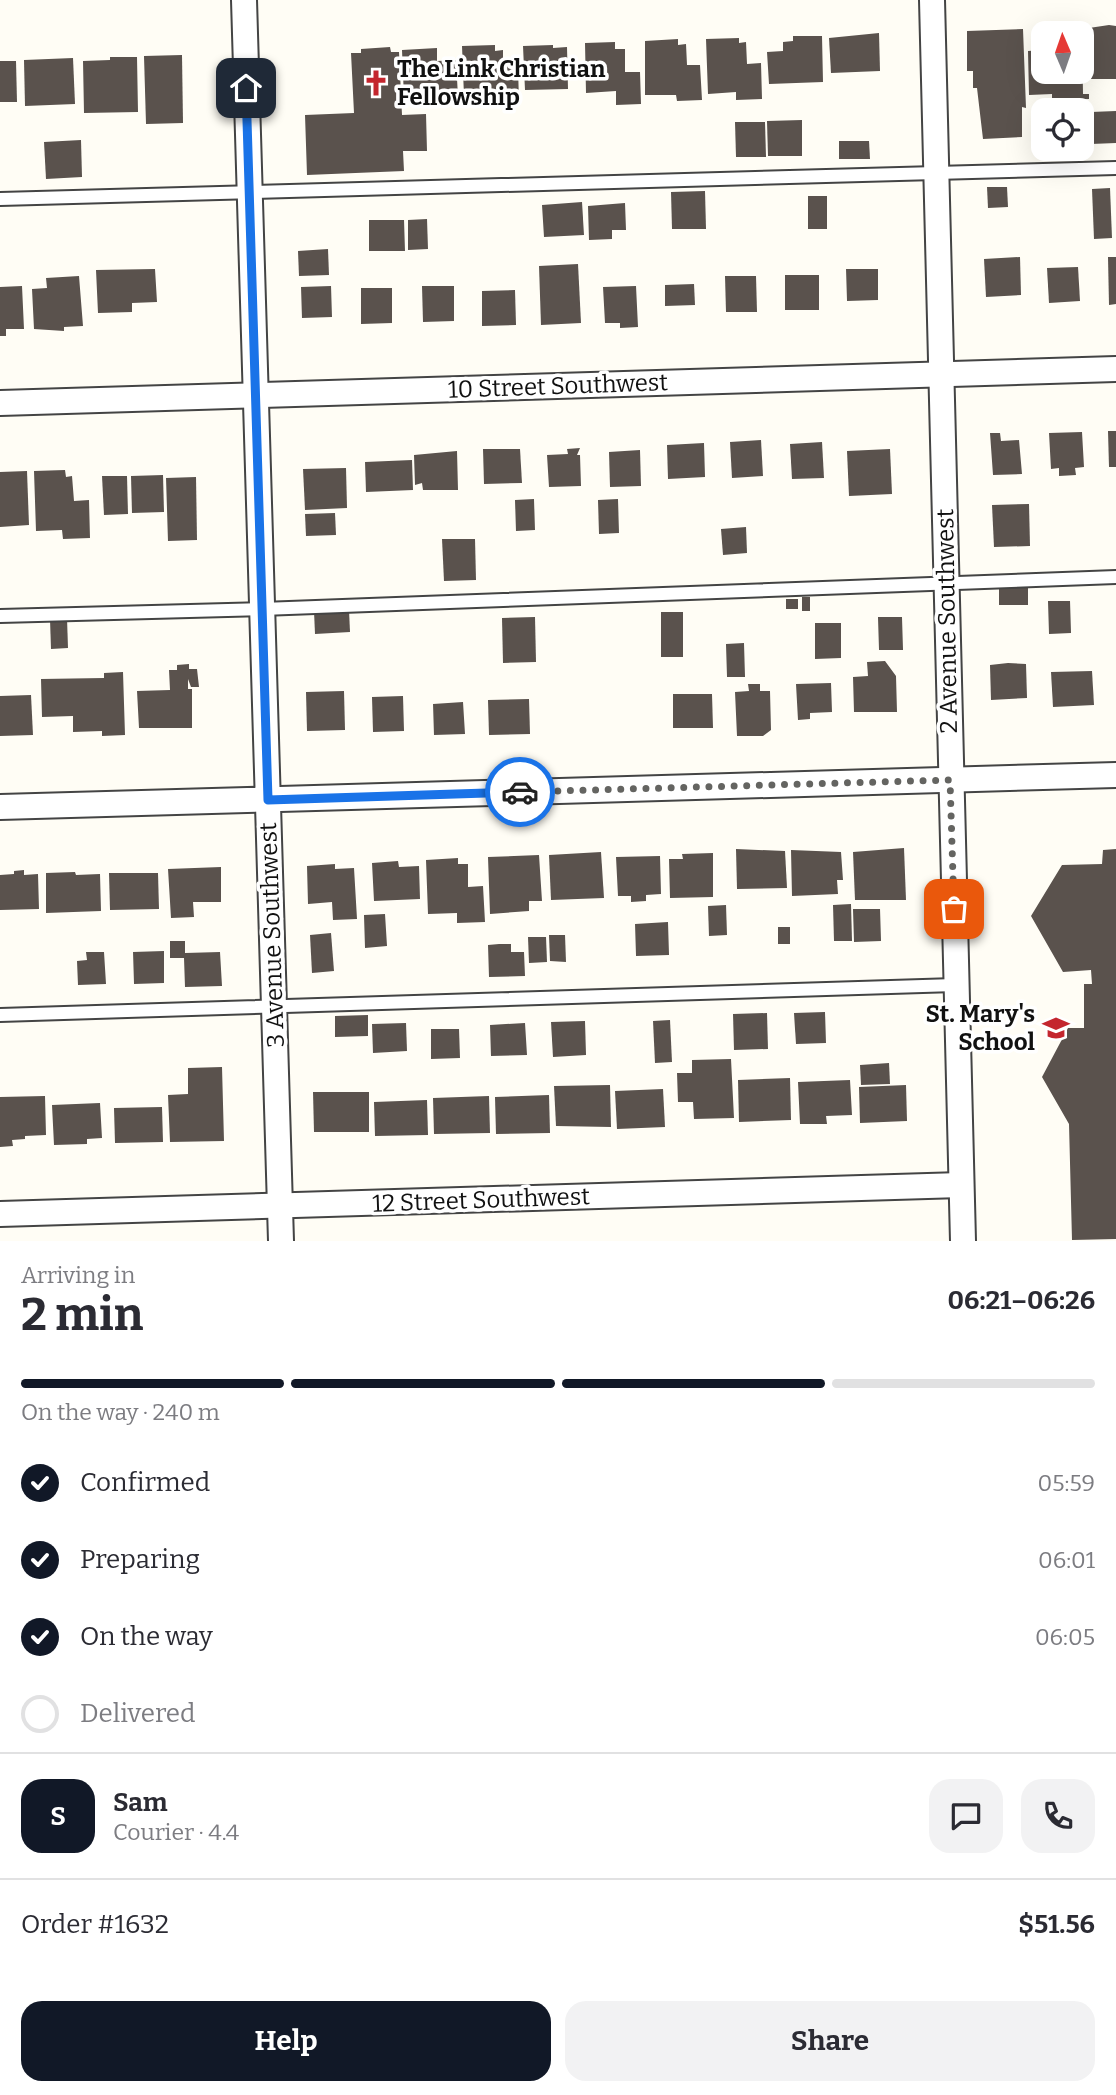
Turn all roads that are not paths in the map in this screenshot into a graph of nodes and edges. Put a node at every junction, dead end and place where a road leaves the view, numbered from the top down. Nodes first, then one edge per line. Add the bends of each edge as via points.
1 (244, 0) edge
2 (932, 0) edge
3 (1116, 168) edge
4 (936, 174) junction
5 (249, 190) junction
6 (0, 200) edge
7 (1116, 369) edge
8 (941, 374) junction
9 (255, 396) junction
10 (0, 403) edge
11 (1116, 577) edge
12 (946, 584) junction
13 (262, 609) junction
14 (0, 615) edge
15 (1116, 775) edge
16 (950, 780) junction
17 (268, 800) junction
18 (0, 807) edge
19 (955, 985) junction
20 (274, 1006) junction
21 (0, 1015) edge
22 (961, 1185) junction
23 (280, 1206) junction
24 (0, 1214) edge
25 (281, 1241) edge
26 (963, 1241) edge

1 - 5 street, 3 Avenue Southwest
2 - 4 street, 2 Avenue Southwest
3 - 4 lane
4 - 5 lane
4 - 8 street, 2 Avenue Southwest
5 - 6 lane
5 - 9 street, 3 Avenue Southwest
7 - 8 street, 10 Street Southwest
8 - 9 street, 10 Street Southwest
8 - 12 street, 2 Avenue Southwest
9 - 10 street, 10 Street Southwest
9 - 13 street, 3 Avenue Southwest
11 - 12 lane
12 - 13 lane
12 - 16 street, 2 Avenue Southwest
13 - 14 lane
13 - 17 street, 3 Avenue Southwest
15 - 16 street
16 - 17 street
16 - 19 street, 2 Avenue Southwest
17 - 18 street
17 - 20 street, 3 Avenue Southwest
19 - 20 lane
19 - 22 street, 2 Avenue Southwest
20 - 21 lane
20 - 23 street, 3 Avenue Southwest
22 - 23 street, 12 Street Southwest
22 - 26 street, 2 Avenue Southwest
23 - 24 street, 12 Street Southwest
23 - 25 street, 3 Avenue Southwest

